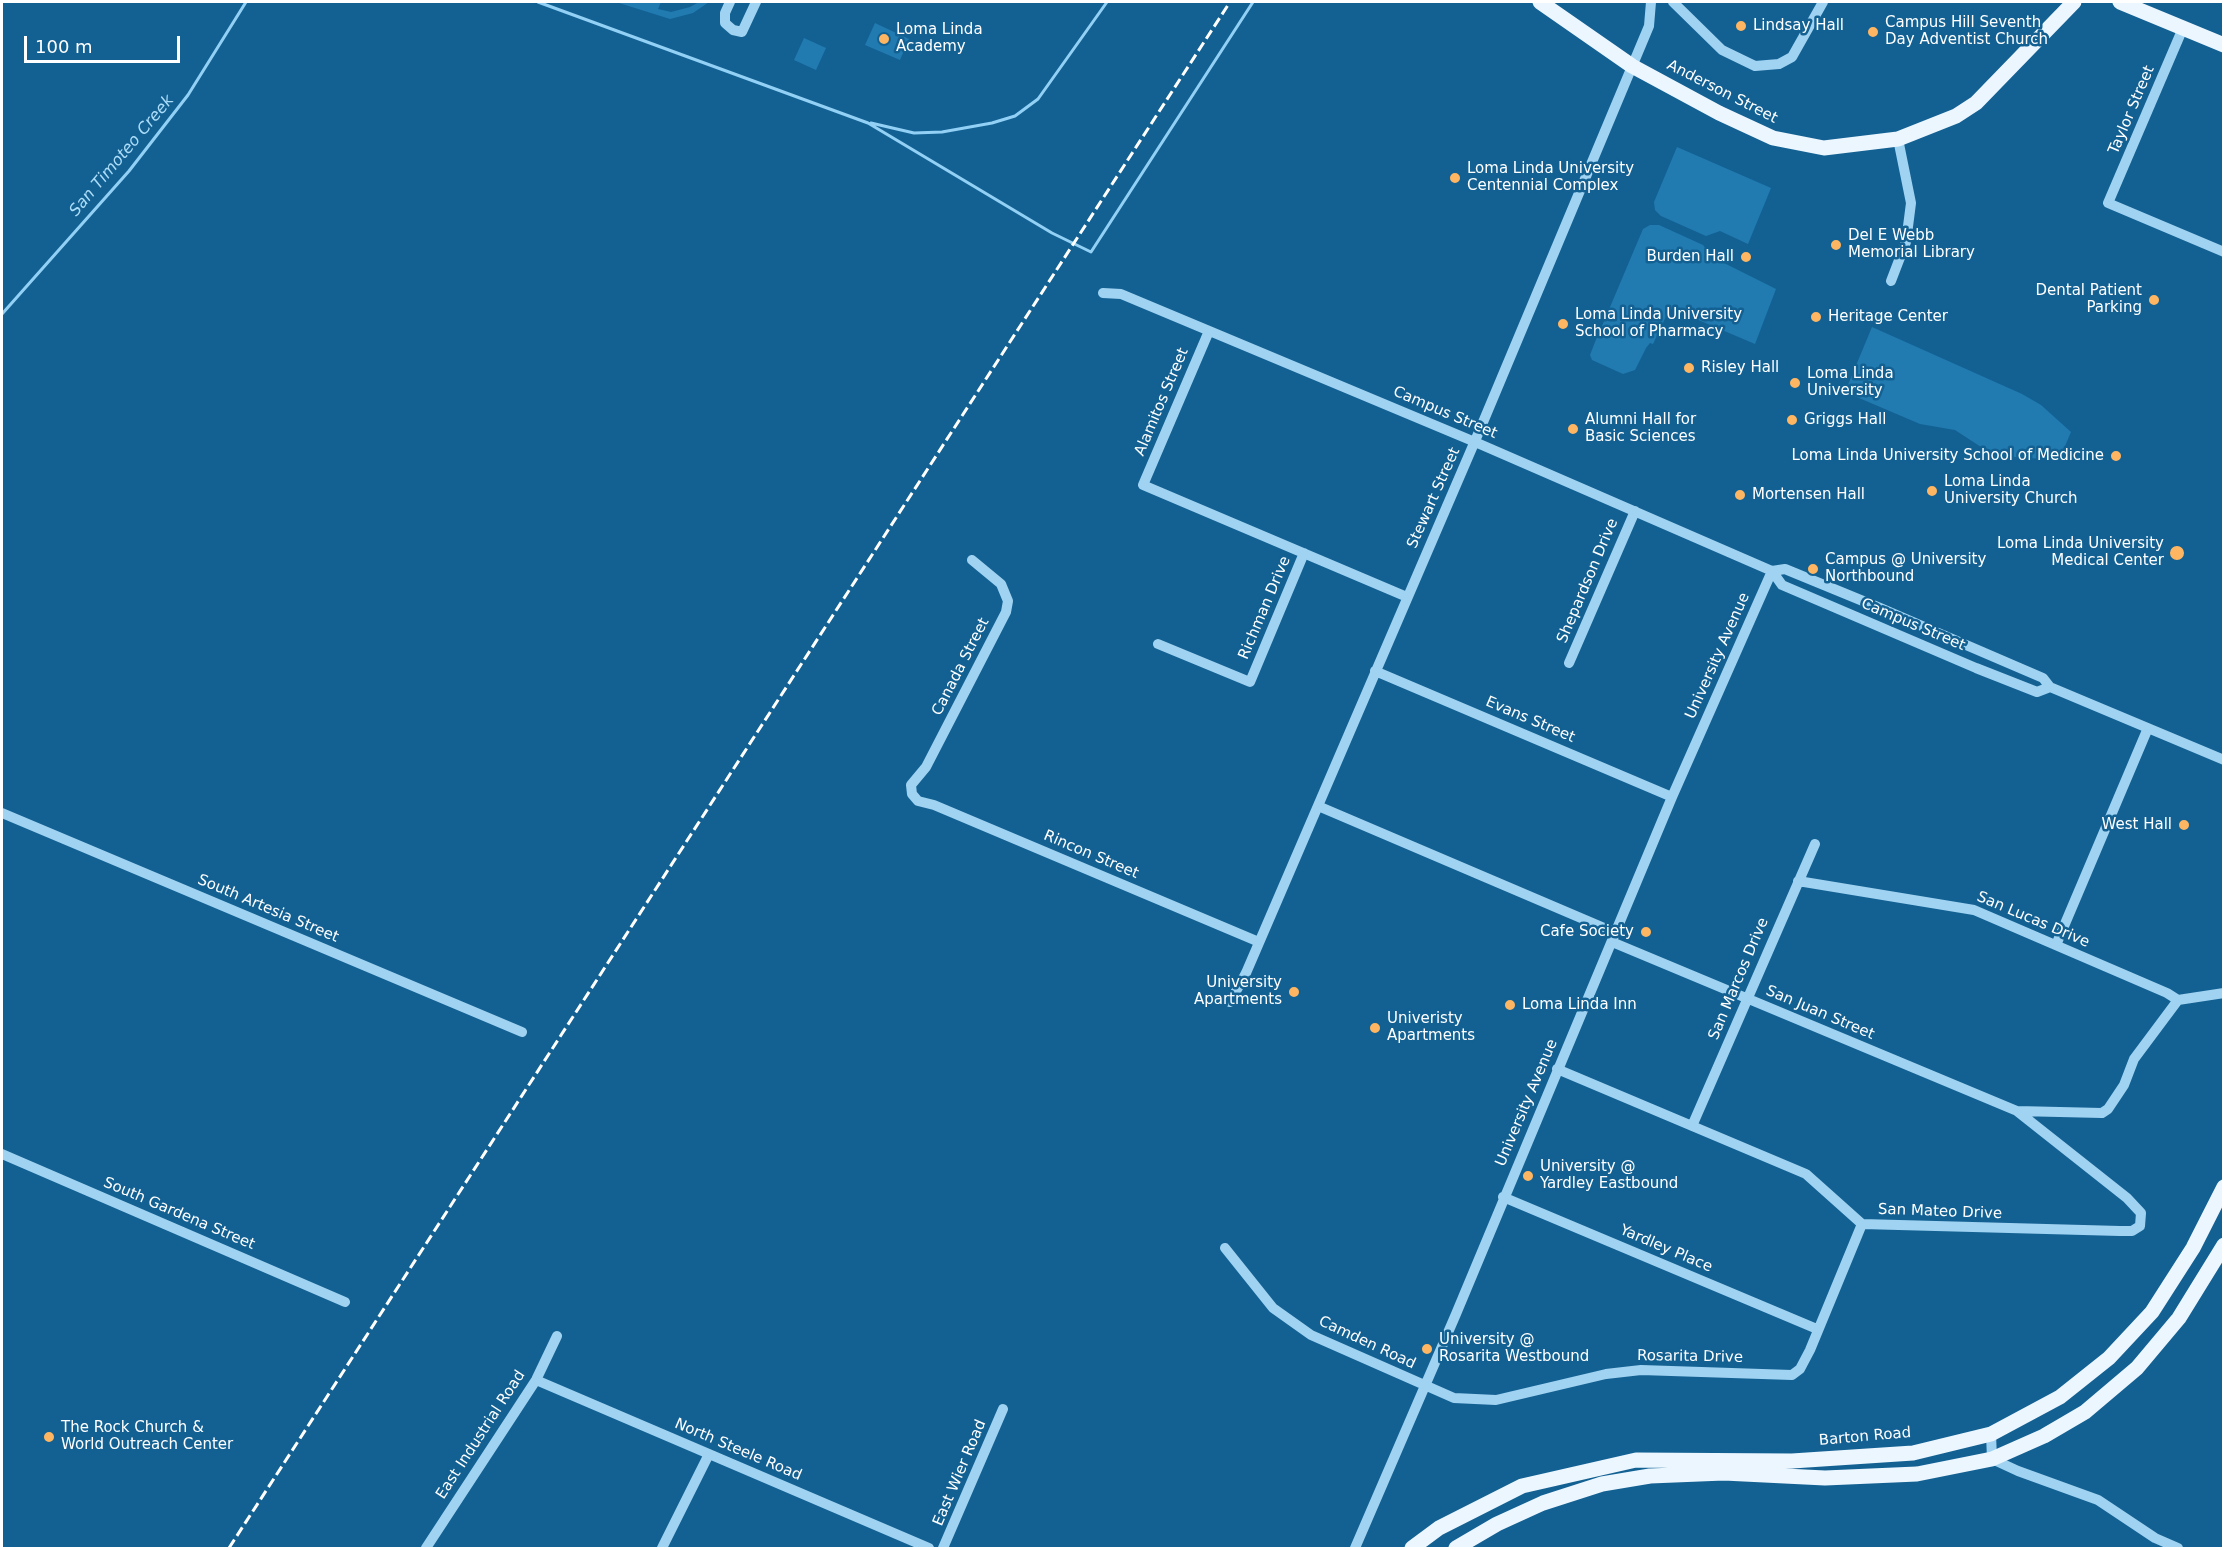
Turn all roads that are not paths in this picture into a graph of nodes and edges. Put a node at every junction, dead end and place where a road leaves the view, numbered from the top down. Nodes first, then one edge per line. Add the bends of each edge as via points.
1 (730, 2) edge
2 (756, 2) edge
3 (1540, 2) edge
4 (1651, 2) edge
5 (1674, 2) edge
6 (1823, 2) edge
7 (2074, 2) edge
8 (2120, 2) edge
9 (2183, 28) junction
10 (2223, 45) edge
11 (1632, 66) junction
12 (1898, 139) junction
13 (2223, 252) edge
14 (1891, 281) dead end
15 (1103, 293) dead end
16 (1209, 331) junction
17 (1475, 442) junction
18 (1635, 511) junction
19 (1304, 553) junction
20 (972, 560) dead end
21 (1772, 571) junction
22 (1407, 597) junction
23 (1158, 644) dead end
24 (1569, 663) dead end
25 (1375, 671) junction
26 (2050, 687) junction
27 (2148, 728) junction
28 (2223, 760) edge
29 (912, 794) joint
30 (1672, 797) junction
31 (1318, 806) junction
32 (2, 813) edge
33 (1815, 844) dead end
34 (1798, 881) junction
35 (1614, 937) junction
36 (1259, 942) junction
37 (2056, 945) junction
38 (2223, 993) edge
39 (1747, 998) junction
40 (2178, 1000) junction
41 (1230, 1002) dead end
42 (522, 1032) dead end
43 (1557, 1069) junction
44 (2017, 1111) junction
45 (1692, 1126) junction
46 (2, 1154) edge
47 (2223, 1187) edge
48 (1503, 1197) junction
49 (2141, 1220) joint
50 (1862, 1224) junction
51 (2223, 1245) edge
52 (1225, 1248) dead end
53 (345, 1302) dead end
54 (1817, 1329) junction
55 (556, 1336) dead end
56 (536, 1380) junction
57 (1425, 1386) junction
58 (1003, 1409) dead end
59 (1991, 1434) junction
60 (709, 1454) junction
61 (1992, 1459) junction
62 (426, 1548) edge
63 (662, 1548) edge
64 (929, 1548) edge
65 (943, 1548) edge
66 (1355, 1548) edge
67 (1412, 1548) edge
68 (1456, 1548) edge
69 (2178, 1548) edge

1 - 2 street via 725,23 742,32
3 - 11 main road, Anderson Street
4 - 11 street, Stewart Street via 1649,26
5 - 6 street via 1722,50 1755,66 1779,64 1792,57
7 - 12 main road, Anderson Street via 1976,103 1938,125
8 - 9 main road
9 - 10 main road
9 - 13 street, Taylor Street via 2108,203
11 - 12 main road, Anderson Street via 1773,138 1824,148
11 - 17 street, Stewart Street
12 - 14 street via 1911,202 1906,242
15 - 16 street, Campus Street via 1121,294
16 - 17 street, Campus Street
16 - 19 street, Alamitos Street via 1143,485
17 - 18 street, Campus Street
17 - 22 street, Stewart Street
18 - 21 street, Campus Street
18 - 24 street, Shepardson Drive
19 - 22 street
19 - 23 street, Richman Drive via 1250,682
20 - 29 street, Canada Street via 1001,584 1008,602 1006,612 926,767 911,785
21 - 26 street, Campus Street via 1785,569 1880,608 2043,678
21 - 26 street, Campus Street via 1782,585 1965,663 2037,692
21 - 30 street, University Avenue
22 - 25 street, Stewart Street
25 - 30 street, Evans Street
25 - 31 street, Stewart Street
26 - 27 street, Campus Street
27 - 28 street, Campus Street
27 - 37 street
29 - 36 street, Rincon Street via 918,801
30 - 35 street, University Avenue
31 - 35 street, San Juan Street
31 - 36 street, Stewart Street
32 - 42 street, South Artesia Street
33 - 34 street, San Marcos Drive
34 - 37 street, San Lucas Drive via 1953,904
34 - 39 street, San Marcos Drive
35 - 39 street, San Juan Street
35 - 43 street, University Avenue
36 - 41 street, Stewart Street
37 - 40 street, San Lucas Drive
38 - 40 street
39 - 44 street, San Juan Street
39 - 45 street, San Marcos Drive
40 - 44 street, San Juan Street via 2134,1059 2124,1085 2108,1109 2102,1113
43 - 45 street, San Mateo Drive
43 - 48 street, University Avenue
44 - 49 street, San Juan Street via 2127,1198 2141,1213
45 - 50 street, San Mateo Drive via 1806,1174
46 - 53 street, South Gardena Street
47 - 59 main road, Barton Road via 2193,1248 2152,1312 2131,1335 2109,1358 2060,1396
48 - 54 street, Yardley Place
48 - 57 street, University Avenue
49 - 50 street, San Mateo Drive via 2140,1226 2120,1232
50 - 54 street, Rosarita Drive
51 - 61 main road via 2179,1318 2137,1368 2085,1412
52 - 57 street, Camden Road via 1273,1308 1302,1329
54 - 57 street, Rosarita Drive via 1800,1369 1792,1375 1641,1370 1606,1374 1496,1400 1454,1398
55 - 56 street, East Industrial Road
56 - 60 street, North Steele Road
56 - 62 street, East Industrial Road
57 - 66 street, University Avenue
58 - 65 street, East Wier Road
59 - 61 street
59 - 67 main road, Barton Road via 1913,1453 1792,1461 1636,1460 1522,1486 1456,1518
60 - 63 street
60 - 64 street, North Steele Road
61 - 68 main road via 1917,1474 1825,1478 1724,1473 1650,1476 1602,1484 1543,1503
61 - 69 street via 2098,1500 2155,1538

